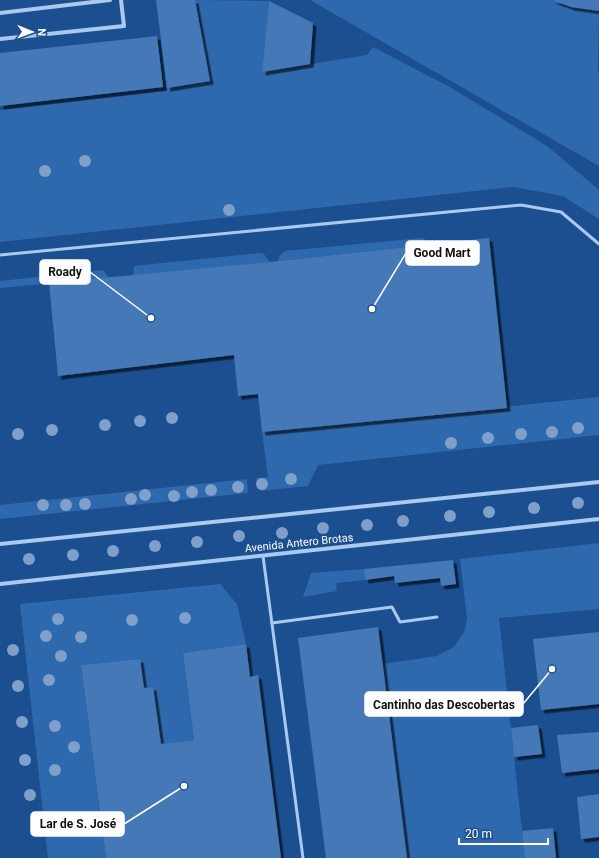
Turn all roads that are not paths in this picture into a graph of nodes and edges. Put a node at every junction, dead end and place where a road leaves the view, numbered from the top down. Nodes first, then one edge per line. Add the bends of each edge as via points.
1 (110, 0) edge
2 (121, 0) edge
3 (0, 13) edge
4 (0, 39) edge
5 (599, 244) edge
6 (0, 255) edge
7 (599, 482) edge
8 (599, 519) edge
9 (0, 544) edge
10 (263, 556) junction
11 (0, 584) edge
12 (437, 617) dead end
13 (272, 623) junction
14 (303, 858) edge

1 - 3 street
2 - 4 street via 124,26
5 - 6 lane via 561,212 521,205
7 - 9 street
8 - 10 street, Avenida Antero Brotas
10 - 11 street, Avenida Antero Brotas
10 - 13 lane
12 - 13 lane via 400,622 392,607
13 - 14 lane

